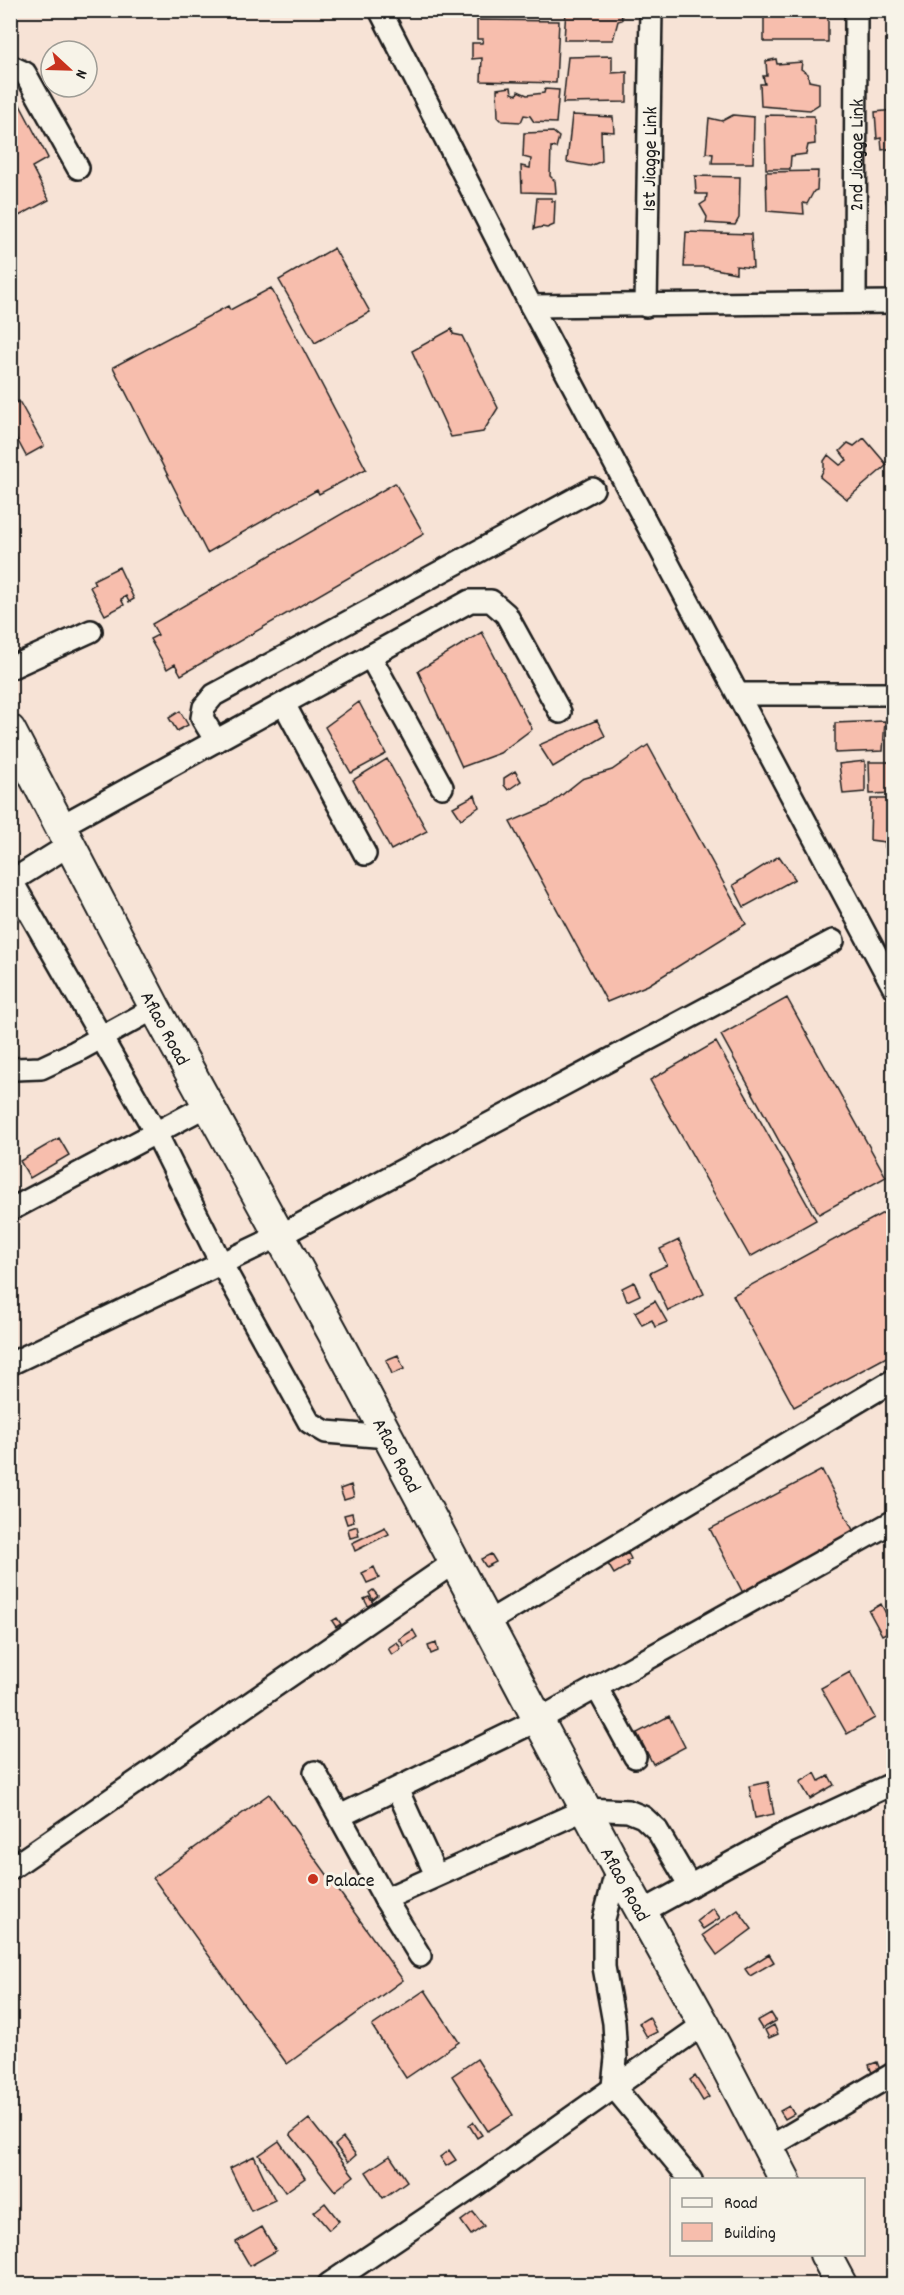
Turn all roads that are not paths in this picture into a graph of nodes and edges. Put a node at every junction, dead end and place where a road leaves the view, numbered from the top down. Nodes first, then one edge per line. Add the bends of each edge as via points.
1 (380, 10) edge
2 (651, 10) edge
3 (856, 10) edge
4 (10, 66) edge
5 (78, 168) dead end
6 (855, 302) junction
7 (894, 302) edge
8 (531, 306) junction
9 (646, 306) junction
10 (593, 489) dead end
11 (91, 630) dead end
12 (370, 656) junction
13 (10, 668) edge
14 (739, 694) junction
15 (894, 694) edge
16 (284, 704) junction
17 (560, 712) dead end
18 (10, 730) edge
19 (216, 741) junction
20 (442, 787) dead end
21 (66, 835) junction
22 (365, 854) dead end
23 (11, 880) edge
24 (833, 941) dead end
25 (894, 988) edge
26 (155, 1008) junction
27 (100, 1037) junction
28 (10, 1067) edge
29 (208, 1106) junction
30 (156, 1133) junction
31 (10, 1210) edge
32 (279, 1236) junction
33 (221, 1263) junction
34 (10, 1364) edge
35 (894, 1380) edge
36 (388, 1437) junction
37 (894, 1521) edge
38 (453, 1563) junction
39 (486, 1623) junction
40 (597, 1688) junction
41 (538, 1720) junction
42 (635, 1757) dead end
43 (315, 1772) dead end
44 (894, 1783) edge
45 (397, 1789) junction
46 (586, 1809) junction
47 (340, 1816) junction
48 (617, 1868) junction
49 (10, 1869) edge
50 (436, 1875) junction
51 (690, 1886) junction
52 (385, 1899) junction
53 (642, 1912) junction
54 (420, 1956) dead end
55 (704, 2024) junction
56 (893, 2074) edge
57 (614, 2086) junction
58 (768, 2148) junction
59 (689, 2178) edge
60 (784, 2178) edge
61 (826, 2256) edge
62 (329, 2284) edge
63 (841, 2284) edge

1 - 8 street
2 - 9 street, 1st Jiagge Link
3 - 6 street, 2nd Jiagge Link
4 - 5 street via 25,73
6 - 7 street
6 - 9 street
8 - 9 street
8 - 14 street
10 - 19 street via 214,695 204,706 202,718
11 - 13 street
12 - 16 street
12 - 17 street via 470,601 491,602 506,614
12 - 20 street
14 - 15 street
14 - 25 street
16 - 19 street
16 - 22 street
18 - 21 highway, Aflao Road
19 - 21 street
21 - 23 street
21 - 26 highway, Aflao Road
23 - 27 street
24 - 32 street
26 - 27 street
26 - 29 highway, Aflao Road
27 - 28 street via 41,1068
27 - 30 street
29 - 30 street
29 - 32 highway, Aflao Road
30 - 31 street
30 - 33 street
32 - 33 street
32 - 36 highway, Aflao Road
33 - 34 street
33 - 36 street via 309,1422 326,1432
35 - 39 street
36 - 38 highway, Aflao Road
37 - 40 street
38 - 39 highway, Aflao Road
38 - 49 street
39 - 41 highway, Aflao Road
40 - 41 street
40 - 42 street
41 - 45 street
41 - 46 highway, Aflao Road
43 - 47 street
44 - 51 street via 784,1834
45 - 47 street
45 - 50 street
46 - 48 highway, Aflao Road
46 - 50 street
46 - 51 street via 628,1811 643,1817 657,1830
47 - 52 street
48 - 53 highway, Aflao Road
48 - 57 street via 604,1919 604,1968 614,2023
50 - 52 street
51 - 53 street
52 - 54 street
53 - 55 highway, Aflao Road
55 - 57 street
55 - 58 highway, Aflao Road
56 - 58 street
57 - 59 street
57 - 62 street
58 - 60 highway, Aflao Road
61 - 63 highway

